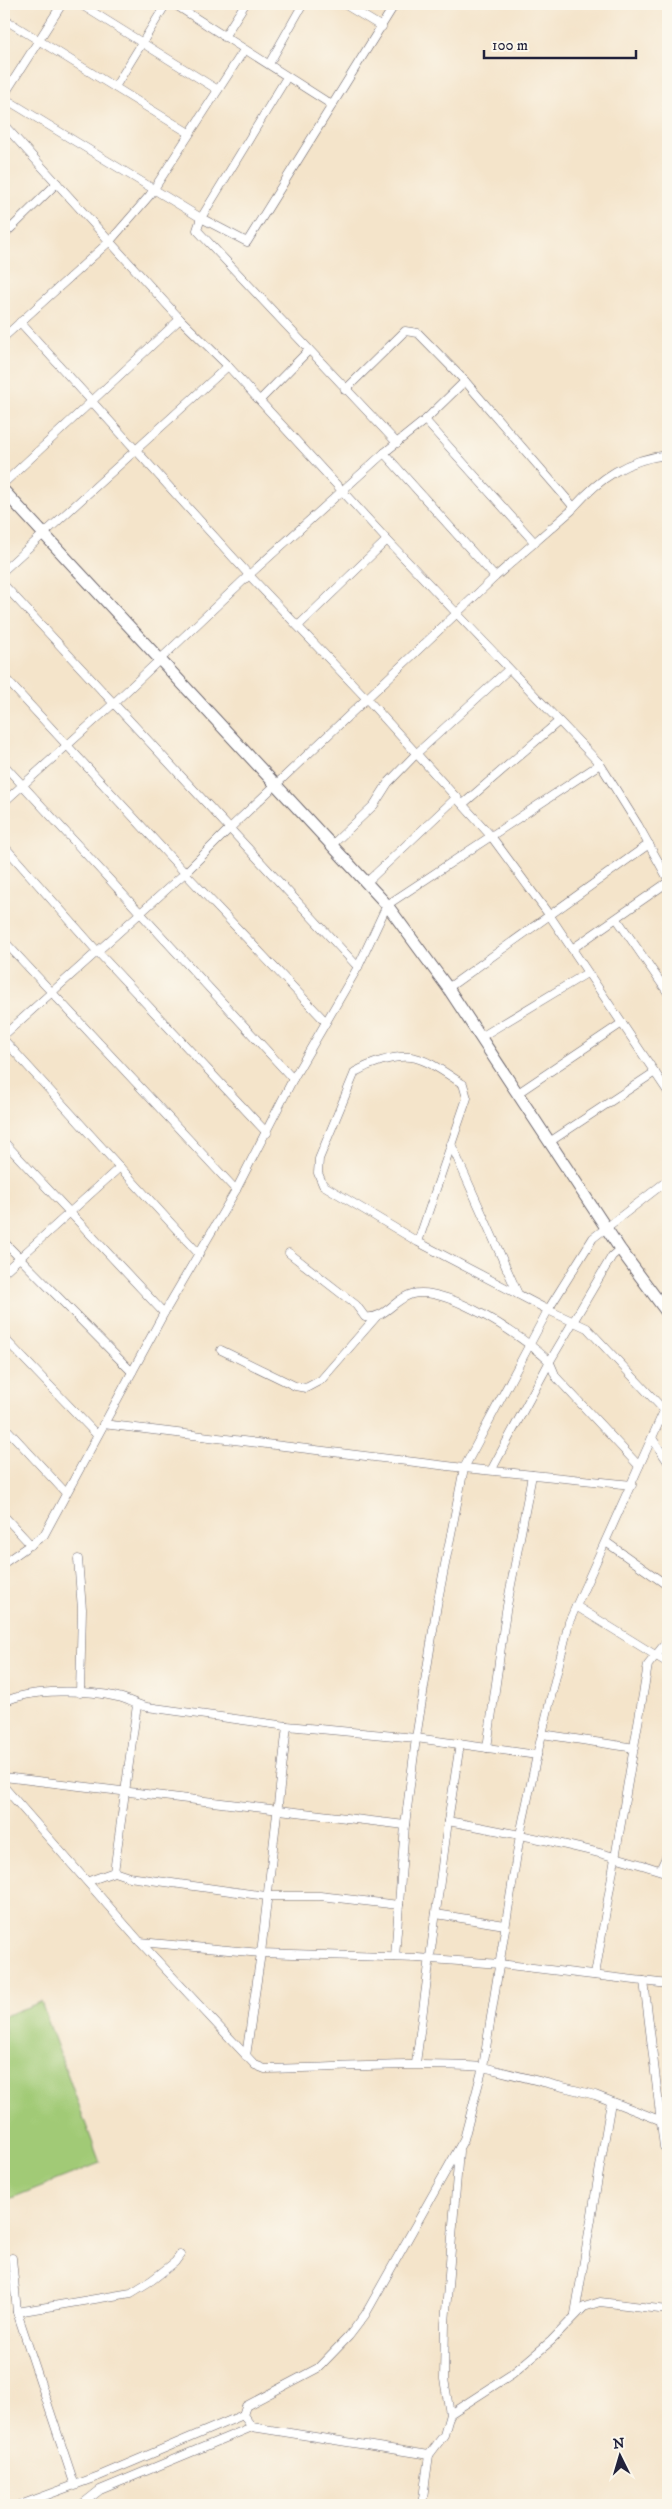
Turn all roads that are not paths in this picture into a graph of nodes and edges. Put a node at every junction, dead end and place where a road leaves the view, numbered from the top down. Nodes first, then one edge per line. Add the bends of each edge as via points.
1 (62, 4) edge
2 (80, 4) edge
3 (166, 4) edge
4 (245, 4) edge
5 (303, 4) edge
6 (344, 4) edge
7 (396, 4) edge
8 (179, 5) edge
9 (4, 19) edge
10 (382, 27) junction
11 (224, 37) junction
12 (39, 40) junction
13 (142, 42) junction
14 (244, 50) junction
15 (269, 64) junction
16 (287, 77) junction
17 (115, 87) junction
18 (218, 90) junction
19 (4, 97) edge
20 (332, 105) junction
21 (4, 125) edge
22 (189, 133) junction
23 (56, 183) junction
24 (155, 188) junction
25 (201, 218) junction
26 (4, 234) edge
27 (111, 240) junction
28 (180, 319) junction
29 (20, 322) junction
30 (4, 337) edge
31 (309, 350) junction
32 (228, 366) junction
33 (466, 381) junction
34 (345, 390) junction
35 (91, 400) junction
36 (260, 400) junction
37 (425, 420) junction
38 (397, 443) junction
39 (136, 450) junction
40 (384, 453) junction
41 (668, 455) edge
42 (4, 483) edge
43 (344, 490) junction
44 (4, 491) edge
45 (574, 508) junction
46 (44, 534) junction
47 (387, 540) junction
48 (535, 542) junction
49 (4, 570) edge
50 (249, 575) junction
51 (495, 577) junction
52 (4, 585) edge
53 (457, 613) junction
54 (298, 626) junction
55 (161, 660) junction
56 (509, 670) junction
57 (4, 677) edge
58 (367, 698) junction
59 (113, 704) junction
60 (558, 722) junction
61 (67, 746) junction
62 (417, 753) junction
63 (600, 764) junction
64 (4, 765) edge
65 (22, 784) junction
66 (277, 784) junction
67 (457, 797) junction
68 (4, 802) edge
69 (464, 804) junction
70 (229, 829) junction
71 (491, 836) junction
72 (333, 844) junction
73 (649, 844) junction
74 (4, 846) edge
75 (185, 873) junction
76 (668, 880) edge
77 (367, 882) junction
78 (387, 905) junction
79 (139, 913) junction
80 (550, 916) junction
81 (617, 919) junction
82 (4, 941) edge
83 (572, 949) junction
84 (96, 951) junction
85 (358, 967) junction
86 (587, 973) junction
87 (448, 988) junction
88 (51, 992) junction
89 (668, 993) edge
90 (326, 1022) junction
91 (622, 1023) junction
92 (4, 1035) edge
93 (481, 1037) junction
94 (4, 1040) edge
95 (655, 1072) junction
96 (293, 1079) junction
97 (668, 1092) edge
98 (518, 1093) junction
99 (267, 1133) junction
100 (551, 1141) junction
101 (4, 1142) edge
102 (451, 1144) junction
103 (120, 1167) junction
104 (668, 1180) edge
105 (236, 1190) junction
106 (70, 1212) junction
107 (607, 1226) junction
108 (4, 1242) edge
109 (418, 1242) junction
110 (620, 1248) junction
111 (289, 1253) dead end
112 (198, 1254) junction
113 (19, 1258) junction
114 (4, 1272) edge
115 (518, 1294) junction
116 (548, 1310) junction
117 (164, 1313) junction
118 (668, 1314) edge
119 (376, 1317) junction
120 (574, 1320) junction
121 (4, 1338) edge
122 (530, 1347) junction
123 (221, 1350) dead end
124 (550, 1361) junction
125 (132, 1372) junction
126 (668, 1402) edge
127 (664, 1410) junction
128 (103, 1424) junction
129 (4, 1426) edge
130 (96, 1435) junction
131 (652, 1438) junction
132 (668, 1462) edge
133 (639, 1466) junction
134 (464, 1468) junction
135 (492, 1469) junction
136 (532, 1475) junction
137 (632, 1485) junction
138 (66, 1493) junction
139 (4, 1516) edge
140 (606, 1542) junction
141 (31, 1545) junction
142 (78, 1559) dead end
143 (4, 1563) edge
144 (668, 1586) edge
145 (576, 1606) junction
146 (668, 1640) edge
147 (656, 1655) junction
148 (668, 1663) edge
149 (80, 1693) junction
150 (4, 1702) edge
151 (137, 1705) junction
152 (287, 1726) junction
153 (542, 1734) junction
154 (416, 1738) junction
155 (460, 1744) junction
156 (487, 1748) junction
157 (635, 1748) junction
158 (536, 1755) junction
159 (4, 1778) edge
160 (4, 1787) edge
161 (124, 1793) junction
162 (276, 1811) junction
163 (448, 1821) junction
164 (405, 1825) junction
165 (520, 1835) junction
166 (668, 1853) edge
167 (616, 1857) junction
168 (664, 1871) edge
169 (114, 1872) junction
170 (89, 1882) junction
171 (266, 1896) junction
172 (399, 1905) junction
173 (436, 1914) junction
174 (505, 1924) junction
175 (140, 1942) junction
176 (261, 1953) junction
177 (395, 1957) junction
178 (431, 1959) junction
179 (500, 1964) junction
180 (595, 1975) junction
181 (644, 1981) junction
182 (668, 1984) edge
183 (246, 2056) junction
184 (416, 2063) junction
185 (483, 2066) junction
186 (611, 2102) junction
187 (664, 2116) edge
188 (459, 2148) junction
189 (668, 2150) edge
190 (180, 2255) dead end
191 (12, 2258) dead end
192 (668, 2310) edge
193 (17, 2312) junction
194 (575, 2314) junction
195 (450, 2414) junction
196 (243, 2415) junction
197 (252, 2427) junction
198 (429, 2455) junction
199 (75, 2486) junction
200 (20, 2505) edge
201 (81, 2505) edge
202 (422, 2505) edge

1 - 12 street
2 - 13 street
3 - 13 street
4 - 11 street
5 - 15 street
6 - 10 street
7 - 10 street
8 - 11 street
9 - 12 street
10 - 20 street
11 - 14 street
12 - 17 street
12 - 19 street
13 - 17 street
13 - 18 street
14 - 15 street
14 - 18 street
15 - 16 street
16 - 20 street
16 - 25 street
17 - 22 street
18 - 22 street
19 - 24 street
20 - 25 street via 249,241 245,243
21 - 23 street
22 - 24 street
23 - 26 street
23 - 27 street
24 - 25 street
24 - 27 street
25 - 31 street via 198,232
27 - 28 street
27 - 29 street
28 - 32 street
28 - 35 street
29 - 30 street
29 - 35 street
31 - 34 street
31 - 36 street
32 - 36 street
32 - 39 street
33 - 34 street via 418,332 405,331
33 - 37 street
33 - 45 street
34 - 38 street
35 - 39 street
35 - 42 street
36 - 43 street
37 - 38 street
37 - 48 street
38 - 40 street
39 - 46 street
39 - 50 street
40 - 43 street
40 - 51 street
41 - 45 street via 653,456 615,470
43 - 47 street
43 - 50 street
44 - 46 main road
45 - 48 street
46 - 49 street
46 - 55 main road
47 - 53 street
47 - 54 street
48 - 51 street
50 - 54 street
50 - 55 street
51 - 53 street
52 - 59 street
53 - 56 street
53 - 58 street
54 - 58 street
55 - 59 street
55 - 66 main road
56 - 60 street
56 - 62 street
57 - 61 street
58 - 62 street
58 - 66 street
59 - 61 street
59 - 70 street
60 - 63 street
60 - 69 street
61 - 65 street
61 - 75 street
62 - 67 street
62 - 72 street via 388,782 374,805
63 - 71 street
63 - 73 street
64 - 65 street
65 - 68 street
65 - 79 street
66 - 70 street
66 - 72 main road
67 - 69 street
67 - 77 street
69 - 71 street
70 - 75 street
70 - 85 street
71 - 78 street
71 - 80 street
72 - 77 main road
73 - 76 street
73 - 80 street
74 - 84 street
75 - 79 street
75 - 90 street
76 - 81 street
77 - 78 main road
78 - 85 street
78 - 87 main road
79 - 84 street
79 - 96 street
80 - 83 street
80 - 87 street
81 - 83 street
81 - 89 street
82 - 88 street
83 - 86 street
84 - 88 street
84 - 99 street
85 - 90 street
86 - 91 street
86 - 93 street
87 - 93 main road
88 - 92 street
88 - 105 street
90 - 96 street
91 - 95 street
91 - 98 street
93 - 98 main road
94 - 103 street
95 - 97 street
95 - 100 street
96 - 99 street
98 - 100 main road
99 - 105 street
100 - 107 main road
101 - 106 street
102 - 109 street
102 - 109 street via 466,1098 463,1084 419,1059 400,1057 355,1072 319,1159 318,1173 322,1185
102 - 115 street
103 - 106 street
103 - 112 street
104 - 107 street
105 - 112 street
106 - 113 street
106 - 117 street
107 - 110 main road
107 - 116 street via 593,1238
108 - 113 street
109 - 115 street
110 - 118 main road
110 - 120 street
111 - 119 street via 356,1305 365,1317
112 - 117 street
113 - 114 street
113 - 125 street
115 - 116 street
116 - 120 street
116 - 122 street
117 - 125 street
119 - 122 street via 410,1294 440,1295 480,1311
119 - 123 street via 321,1380 306,1388 295,1386
120 - 124 street
120 - 127 street via 587,1328
121 - 130 street
122 - 124 street
122 - 134 street
124 - 133 street via 556,1376
124 - 135 street
125 - 128 street
126 - 127 street
127 - 131 street
128 - 130 street
128 - 134 street
129 - 138 street
130 - 138 street
131 - 132 street
131 - 133 street
133 - 137 street
134 - 135 street
134 - 154 street via 437,1605
135 - 136 street
136 - 137 street
136 - 156 street via 506,1612
137 - 140 street
138 - 141 street via 44,1535
139 - 141 street
140 - 144 street
140 - 145 street
141 - 143 street
142 - 149 street via 82,1610
145 - 147 street
145 - 153 street via 569,1622
146 - 147 street
147 - 148 street
147 - 157 street via 648,1665
149 - 150 street via 28,1693
149 - 151 street via 119,1697
151 - 152 street
151 - 161 street
152 - 154 street
152 - 162 street
153 - 157 street
153 - 158 street
154 - 155 street
154 - 164 street
155 - 156 street
155 - 163 street
156 - 158 street
157 - 167 street
158 - 165 street
159 - 161 street
160 - 170 street
161 - 162 street
161 - 169 street
162 - 164 street
162 - 171 street
163 - 165 street
163 - 173 street
164 - 172 street
165 - 167 street
165 - 174 street
166 - 168 street
167 - 168 street
167 - 180 street
169 - 170 street
169 - 171 street
170 - 175 street
171 - 172 street via 320,1896
171 - 176 street
172 - 177 street
173 - 174 street
173 - 178 street
174 - 179 street
175 - 176 street
175 - 183 street
176 - 177 street
176 - 183 street
177 - 178 street
178 - 179 street
178 - 184 street
179 - 180 street
179 - 185 street
180 - 181 street
181 - 182 street
181 - 187 street
183 - 184 street via 265,2069 366,2068
184 - 185 street
185 - 186 street
185 - 188 street via 468,2127
186 - 187 street
186 - 194 street
187 - 189 street via 664,2147
188 - 195 street via 445,2323 444,2379
188 - 196 street via 365,2315 349,2336 318,2368 246,2406
190 - 193 street via 152,2280 131,2293
191 - 193 street
192 - 194 street via 600,2302 592,2303
193 - 199 street
194 - 195 street via 551,2341 512,2374
195 - 198 street via 444,2434
196 - 197 street
196 - 199 street
197 - 198 street
197 - 201 street via 100,2490
198 - 202 street
199 - 200 street

